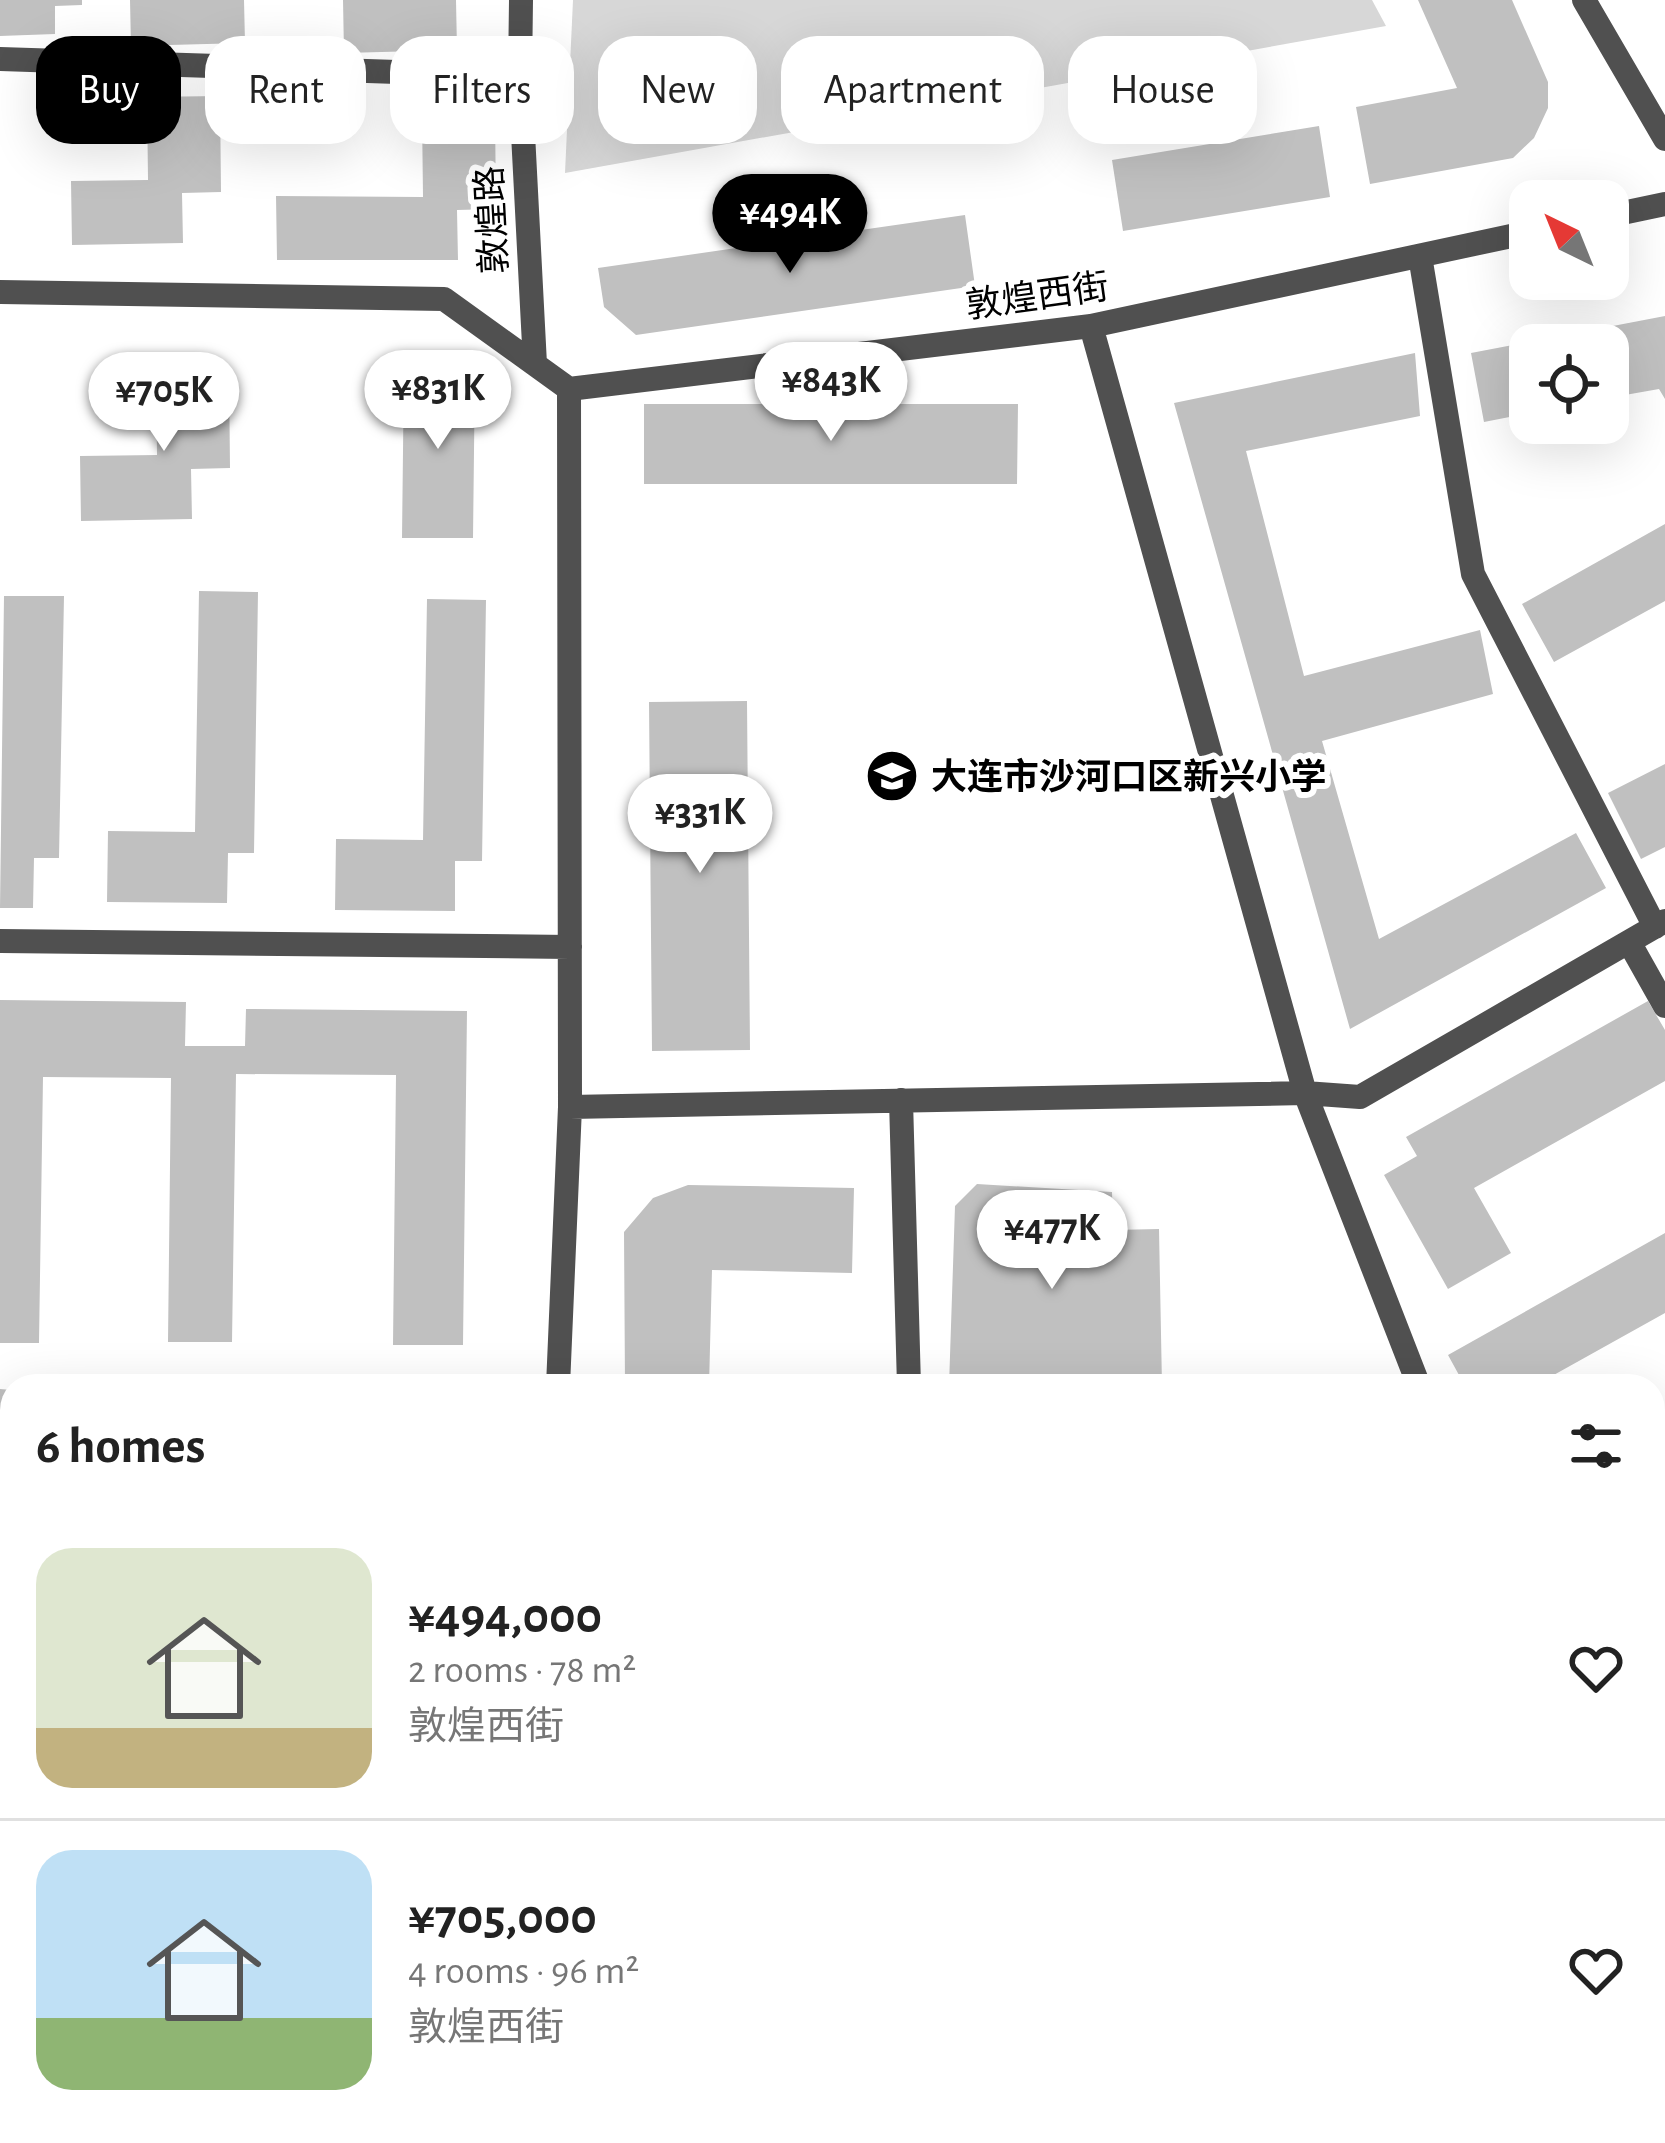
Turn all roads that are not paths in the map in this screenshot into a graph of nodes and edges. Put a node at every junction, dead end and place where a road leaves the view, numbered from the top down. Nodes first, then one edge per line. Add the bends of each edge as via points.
1 (521, 0) edge
2 (1584, 0) edge
3 (521, 36) edge
4 (0, 59) edge
5 (390, 72) edge
6 (1665, 140) edge
7 (524, 144) edge
8 (1665, 204) edge
9 (1629, 212) edge
10 (1509, 237) edge
11 (1420, 256) junction
12 (0, 292) edge
13 (1091, 326) junction
14 (535, 364) junction
15 (569, 389) junction
16 (1660, 924) edge
17 (0, 940) edge
18 (1629, 942) junction
19 (570, 947) junction
20 (1665, 1006) edge
21 (1305, 1093) junction
22 (901, 1100) junction
23 (570, 1106) junction
24 (559, 1374) edge
25 (909, 1374) edge
26 (1414, 1374) edge

1 - 3 street, 敦煌路
2 - 6 street
4 - 5 street
7 - 14 street, 敦煌路
8 - 9 street
10 - 11 street, 敦煌西街
11 - 13 street, 敦煌西街
11 - 16 street via 1473,574
12 - 14 street via 444,299
13 - 15 street, 敦煌西街
13 - 21 street
14 - 15 street
15 - 19 street
16 - 18 street
17 - 19 street
18 - 20 street
18 - 21 street via 1360,1096
19 - 23 street
21 - 22 street
21 - 26 street
22 - 23 street
22 - 25 street
23 - 24 street

